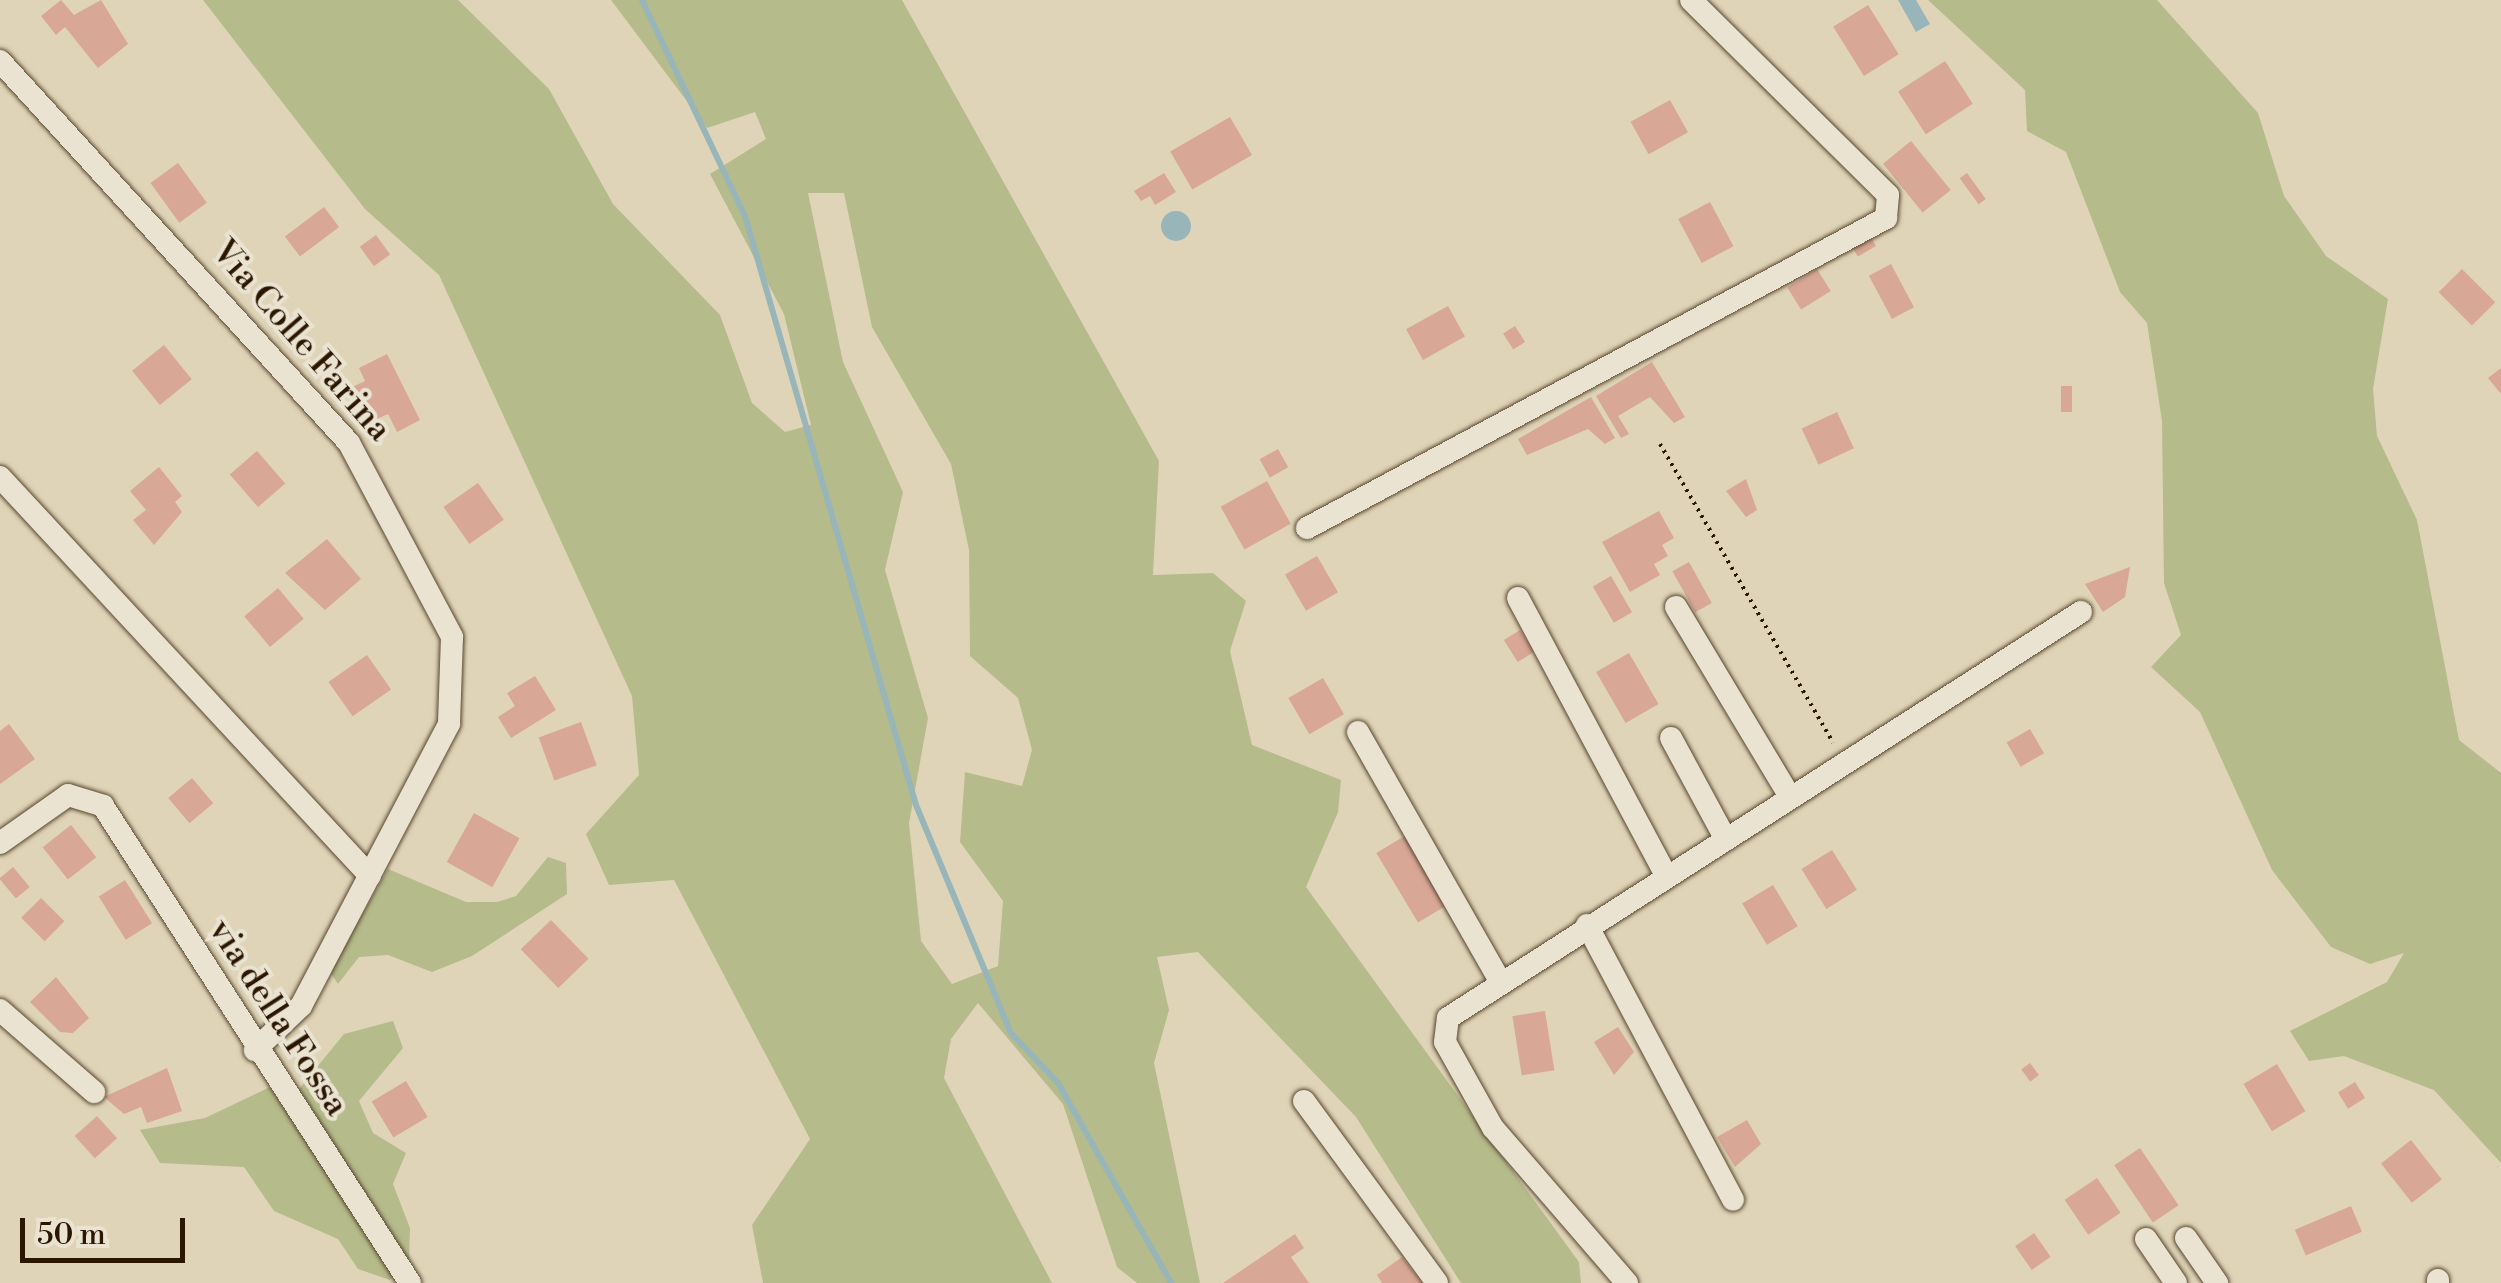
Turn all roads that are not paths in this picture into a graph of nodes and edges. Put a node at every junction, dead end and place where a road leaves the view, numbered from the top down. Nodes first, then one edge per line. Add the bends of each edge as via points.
1 (1691, 0) edge
2 (0, 61) edge
3 (0, 477) edge
4 (1307, 528) dead end
5 (1518, 598) dead end
6 (1676, 606) dead end
7 (2080, 612) dead end
8 (1358, 732) dead end
9 (1671, 738) dead end
10 (1790, 797) junction
11 (1725, 838) junction
12 (0, 843) edge
13 (1666, 875) junction
14 (370, 876) junction
15 (1587, 925) junction
16 (1500, 980) junction
17 (0, 1010) edge
18 (255, 1050) junction
19 (94, 1092) dead end
20 (1304, 1101) dead end
21 (1733, 1200) dead end
22 (2186, 1238) dead end
23 (2146, 1239) dead end
24 (410, 1283) edge
25 (1438, 1283) edge
26 (1627, 1283) edge
27 (2176, 1283) edge
28 (2217, 1283) edge

1 - 4 street via 1888,195 1886,218
2 - 14 street, Via Colle Farina via 338,430 443,612 456,651 456,704
3 - 14 street
5 - 13 street
6 - 10 street
7 - 10 street
8 - 16 street
9 - 11 street
10 - 11 street
11 - 13 street
12 - 18 street, via della Fossa via 63,797 86,796 103,806
13 - 15 street
14 - 18 street, Via Colle Farina via 302,1006
15 - 16 street
15 - 21 street
16 - 26 street via 1452,1012 1443,1038 1493,1128
17 - 19 street
18 - 24 street, via della Fossa
20 - 25 street
22 - 28 street
23 - 27 street

